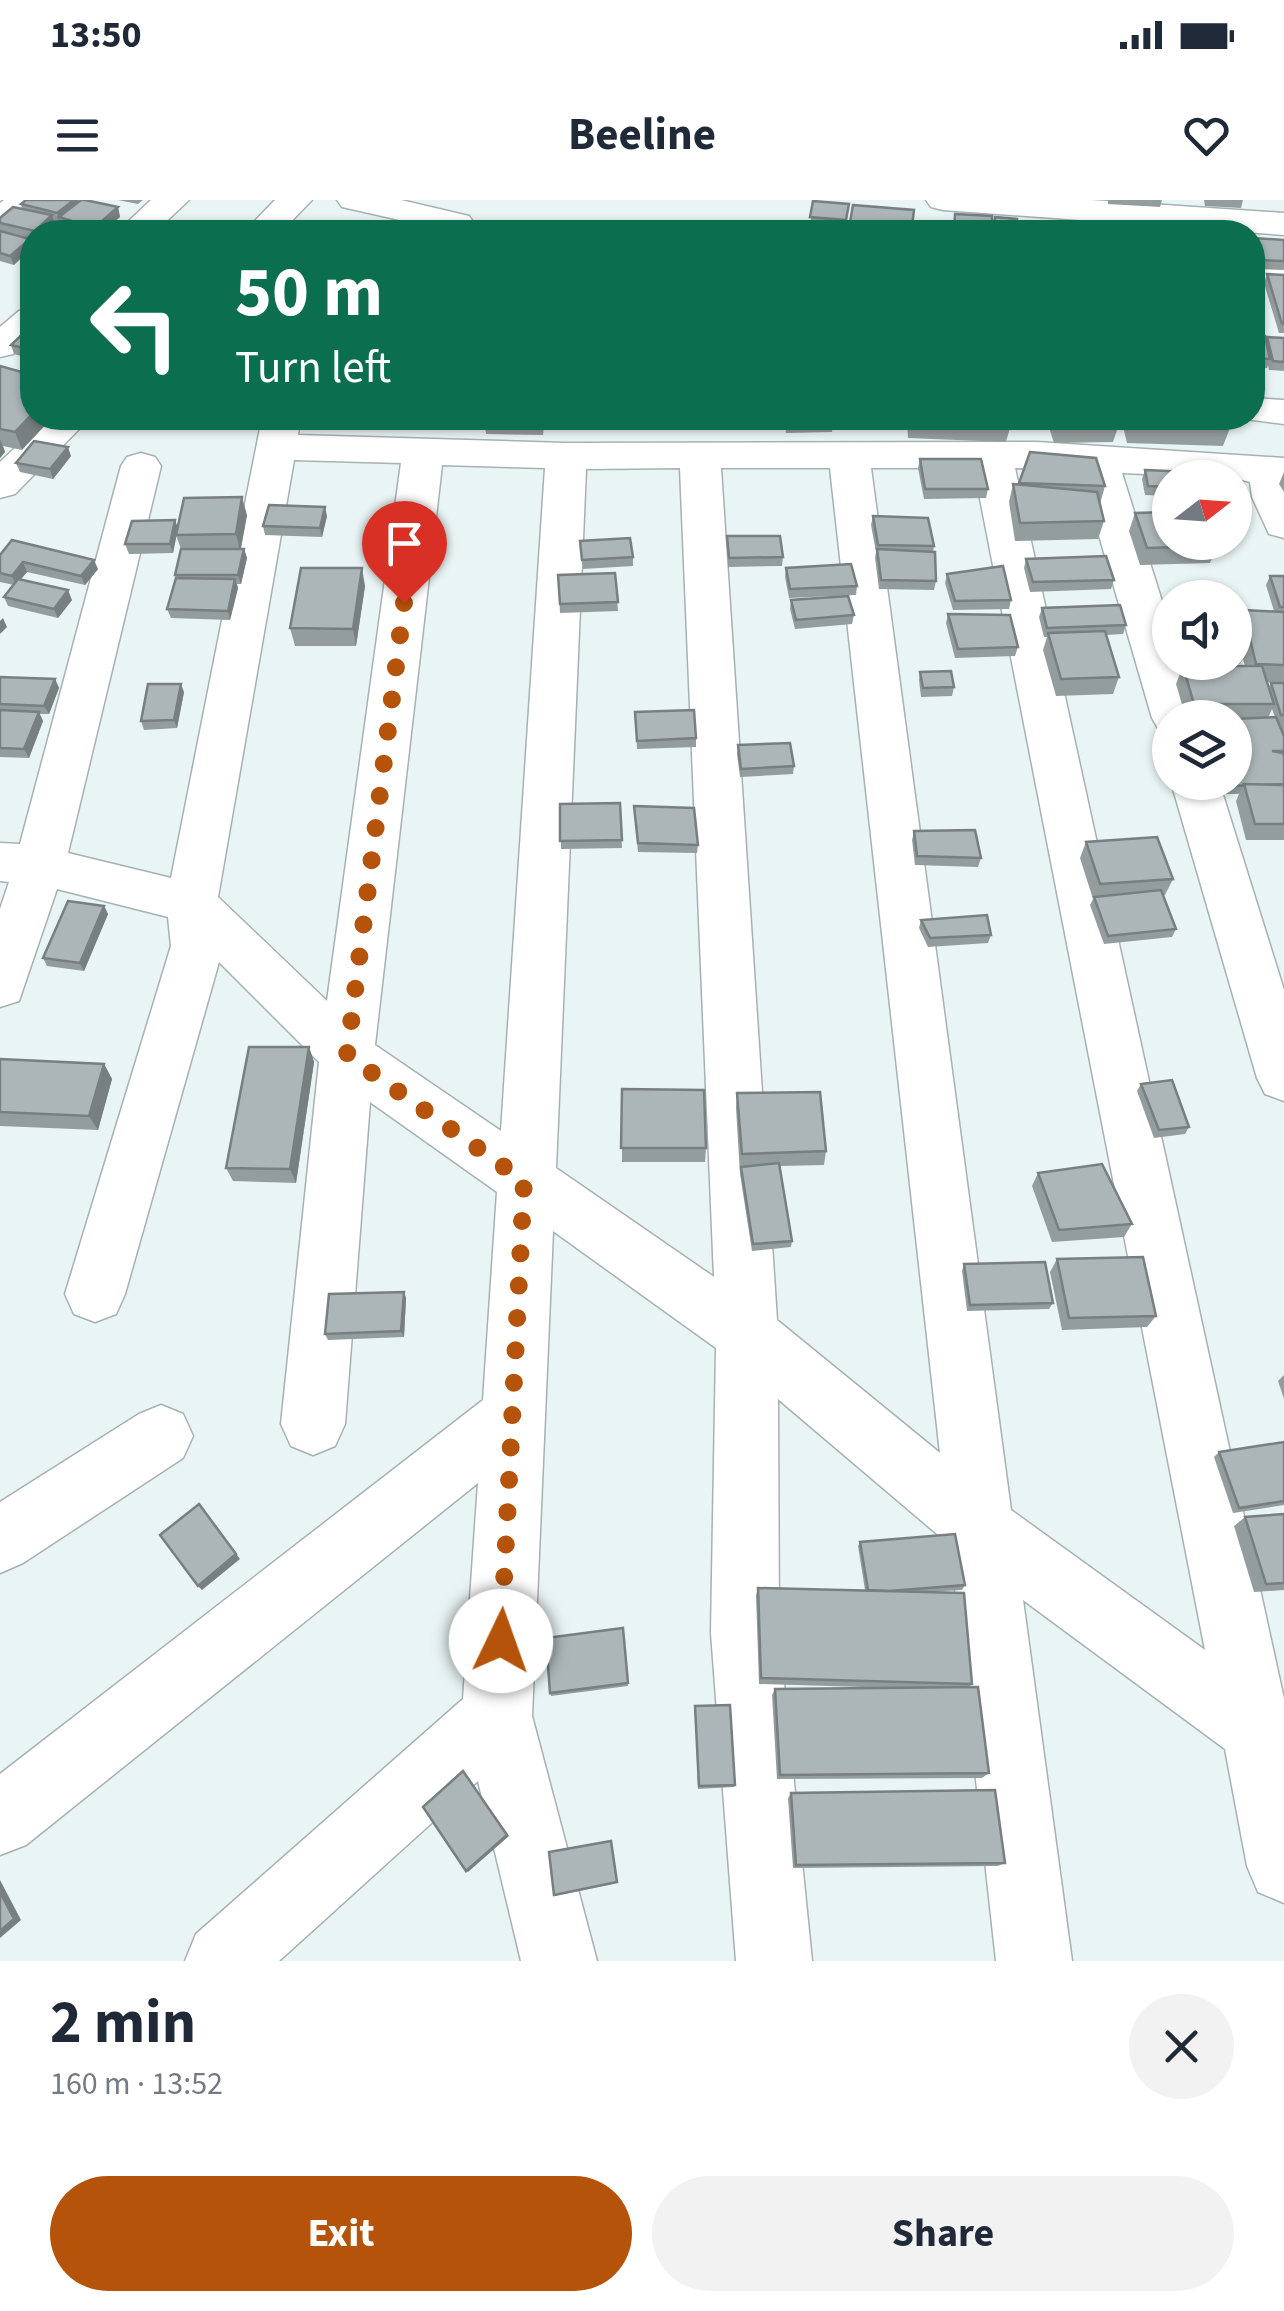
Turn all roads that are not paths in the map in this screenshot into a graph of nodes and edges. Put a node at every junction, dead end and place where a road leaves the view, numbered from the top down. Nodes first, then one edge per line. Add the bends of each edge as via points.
1 (25, 200) edge
2 (172, 200) edge
3 (295, 200) edge
4 (943, 200) edge
5 (366, 203) edge
6 (1021, 213) edge
7 (148, 220) edge
8 (274, 220) edge
9 (439, 220) edge
10 (1188, 220) edge
11 (0, 221) edge
12 (20, 328) edge
13 (0, 346) edge
14 (57, 430) edge
15 (278, 432) edge
16 (1021, 443) edge
17 (423, 452) junction
18 (566, 456) junction
19 (700, 457) junction
20 (849, 458) junction
21 (1098, 461) junction
22 (141, 466) dead end
23 (1276, 471) edge
24 (0, 485) edge
25 (1284, 524) edge
26 (1171, 700) edge
27 (1200, 800) edge
28 (20, 863) edge
29 (192, 902) junction
30 (0, 986) edge
31 (347, 1055) junction
32 (1284, 1078) edge
33 (524, 1181) junction
34 (95, 1294) dead end
35 (747, 1334) junction
36 (512, 1416) junction
37 (314, 1424) dead end
38 (161, 1436) dead end
39 (979, 1527) junction
40 (0, 1540) edge
41 (497, 1716) junction
42 (1270, 1740) edge
43 (0, 1819) edge
44 (1284, 1866) edge
45 (222, 1961) edge
46 (560, 1961) edge
47 (774, 1961) edge
48 (1034, 1961) edge

1 - 11 street
2 - 7 street
3 - 8 street
4 - 6 street
5 - 9 street
6 - 10 street
12 - 13 street
14 - 24 street
15 - 17 street
15 - 29 street
16 - 20 street
16 - 21 street
16 - 42 street
17 - 18 street
17 - 31 street
18 - 19 street
18 - 33 street
19 - 20 street
19 - 35 street
20 - 39 street
21 - 23 street
21 - 26 street
22 - 28 street
23 - 25 street
27 - 32 street
28 - 29 street
28 - 30 street
29 - 31 street
29 - 34 street via 197,946
31 - 33 street
31 - 37 street
33 - 35 street
33 - 36 street
35 - 39 street
35 - 47 street via 744,1633
36 - 41 street
36 - 43 street
38 - 40 street
39 - 42 street
39 - 48 street
41 - 45 street
41 - 46 street
42 - 44 street

